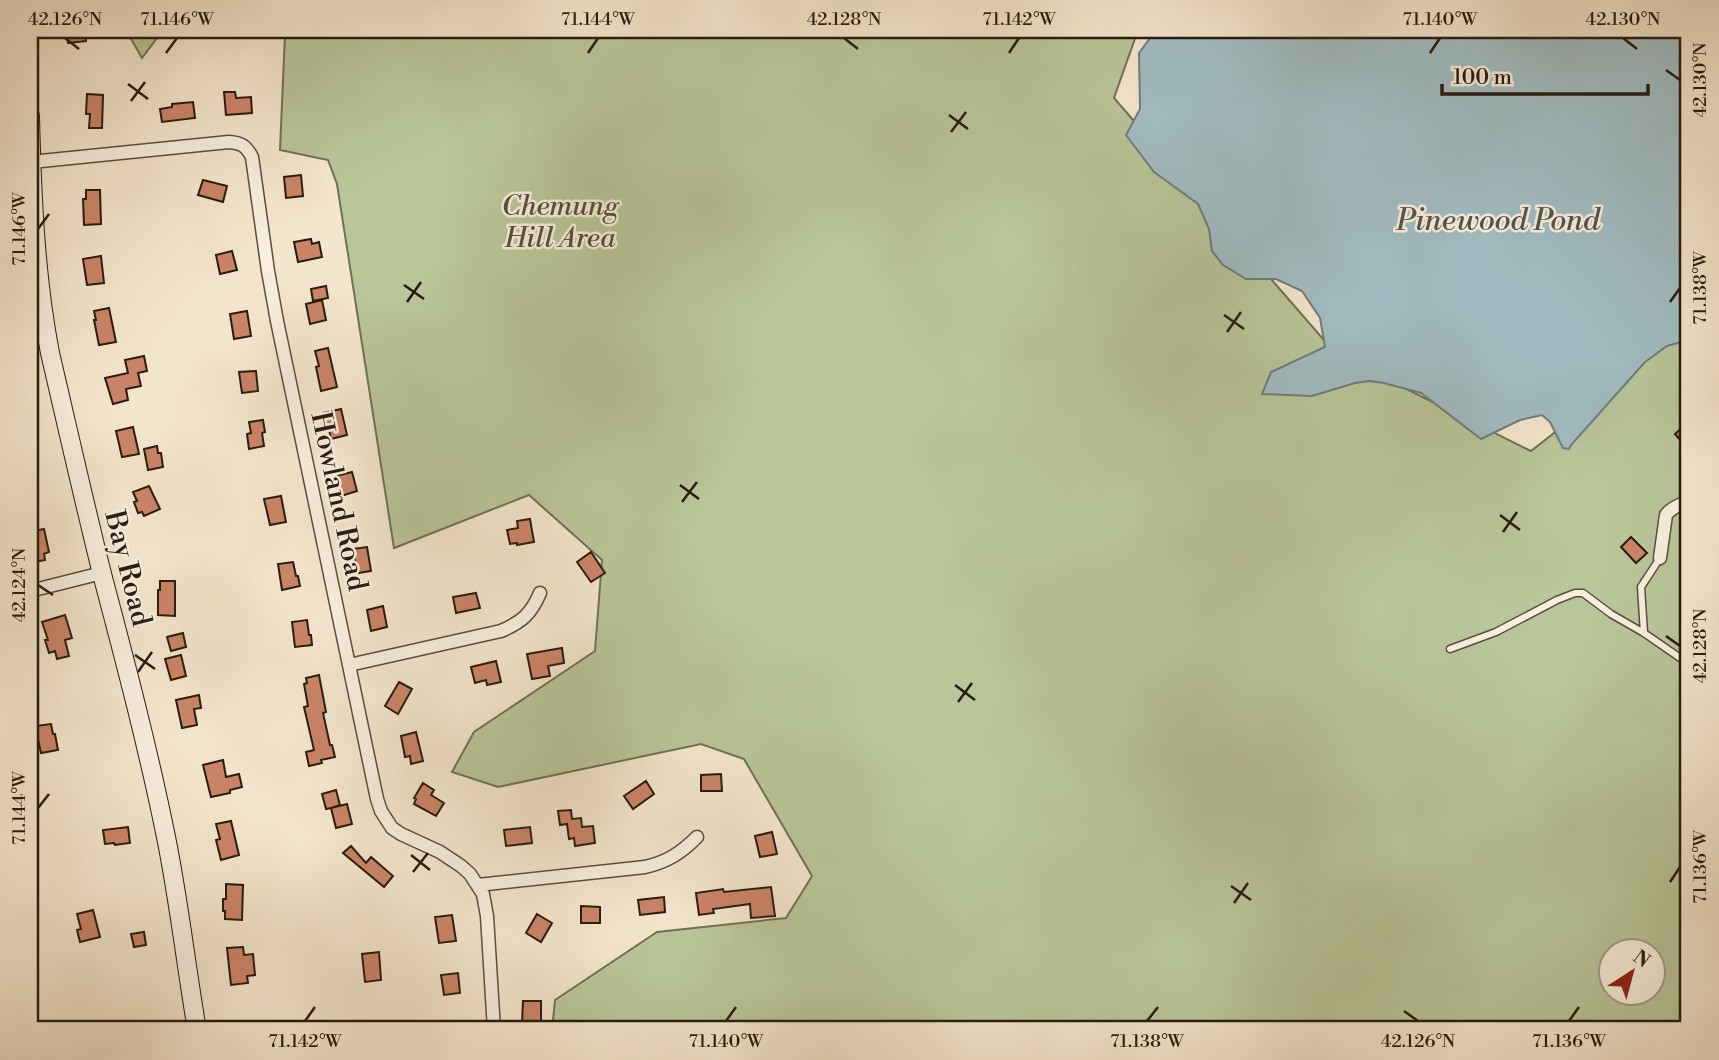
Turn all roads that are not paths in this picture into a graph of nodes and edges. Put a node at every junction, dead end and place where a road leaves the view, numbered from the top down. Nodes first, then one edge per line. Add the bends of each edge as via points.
1 (30, 116) edge
2 (31, 162) edge
3 (35, 303) edge
4 (1689, 500) edge
5 (1660, 558) joint
6 (102, 573) junction
7 (30, 592) edge
8 (540, 593) dead end
9 (1644, 633) junction
10 (1450, 649) dead end
11 (1689, 664) edge
12 (349, 665) junction
13 (697, 837) dead end
14 (478, 885) junction
15 (197, 1030) edge
16 (494, 1030) edge

1 - 2 main road, Bay Road
2 - 3 main road, Bay Road
2 - 12 street, Howland Road via 229,142 247,148 254,166 277,321
3 - 6 main road, Bay Road
4 - 5 street via 1666,515
5 - 9 lane via 1642,587
6 - 7 street
6 - 15 main road, Bay Road via 166,838
8 - 12 street via 526,617 500,631
9 - 10 lane via 1579,593
9 - 11 lane
12 - 14 street, Howland Road via 377,799 386,820 401,834 451,858
13 - 14 street via 678,855 645,867
14 - 16 street, Howland Road via 487,915

